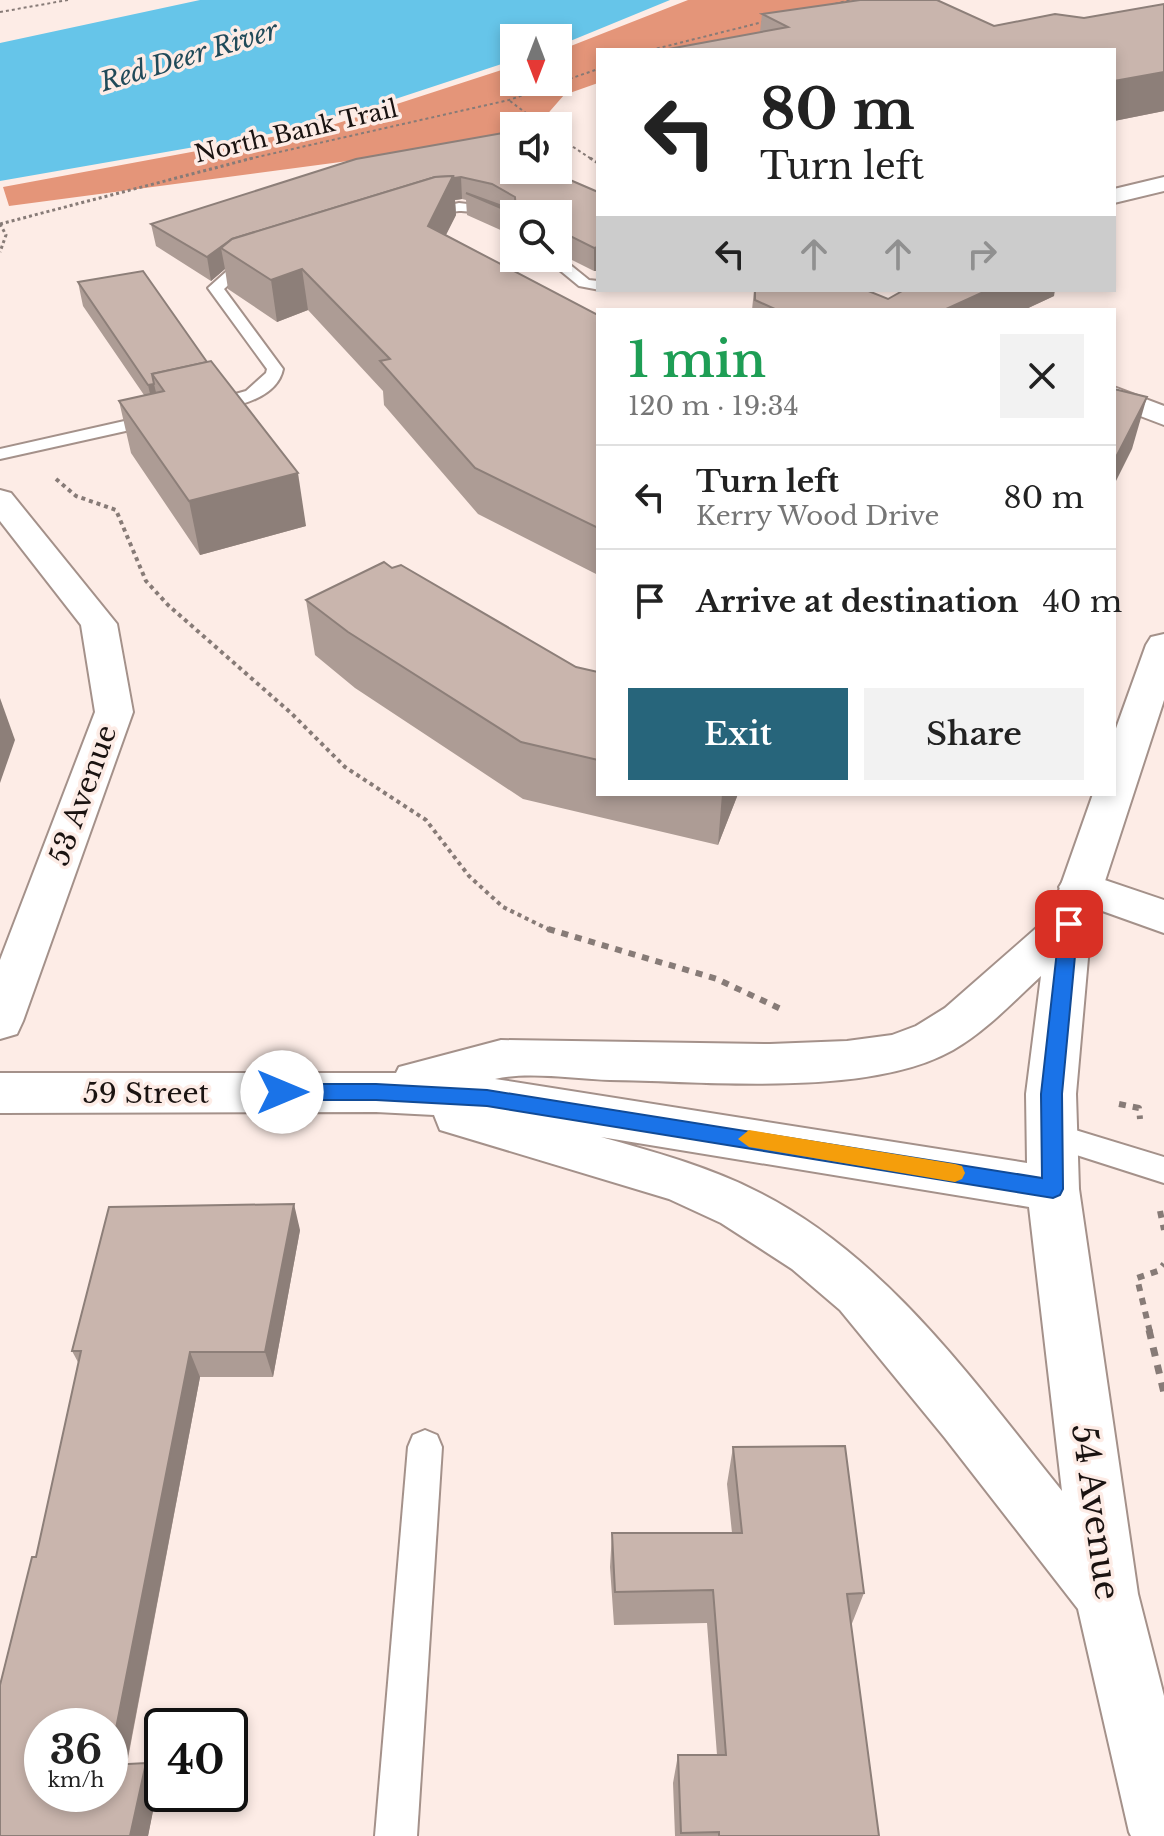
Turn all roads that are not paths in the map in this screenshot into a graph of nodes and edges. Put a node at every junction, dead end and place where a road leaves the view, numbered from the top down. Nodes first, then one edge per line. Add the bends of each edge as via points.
1 (1164, 184) edge
2 (1116, 196) edge
3 (406, 216) edge
4 (500, 218) edge
5 (276, 259) edge
6 (569, 272) edge
7 (596, 285) edge
8 (1116, 397) edge
9 (1164, 416) edge
10 (0, 454) edge
11 (0, 500) edge
12 (1164, 645) edge
13 (1116, 783) edge
14 (1112, 796) edge
15 (1075, 905) junction
16 (1164, 917) edge
17 (0, 1021) edge
18 (376, 1092) junction
19 (0, 1093) edge
20 (1049, 1134) junction
21 (1164, 1170) edge
22 (1053, 1189) junction
23 (425, 1447) dead end
24 (1106, 1594) junction
25 (1164, 1832) edge
26 (396, 1836) edge

1 - 2 street
3 - 4 lane via 478,207
5 - 10 lane via 232,274 216,288 275,369 252,395
6 - 7 lane
8 - 9 street
11 - 17 street, 53 Avenue via 99,624 114,712
12 - 13 street, 54 Avenue
14 - 15 street, 54 Avenue
15 - 16 street
15 - 18 street via 962,1021 894,1053 770,1063 501,1059
15 - 20 street, 54 Avenue
18 - 19 street, 59 Street
18 - 22 street, 59 Street via 577,1110
18 - 24 street via 681,1181 739,1207 811,1252 859,1293
20 - 21 lane
20 - 22 street, 54 Avenue
22 - 24 street, 54 Avenue
23 - 26 lane
24 - 25 street, 54 Avenue

